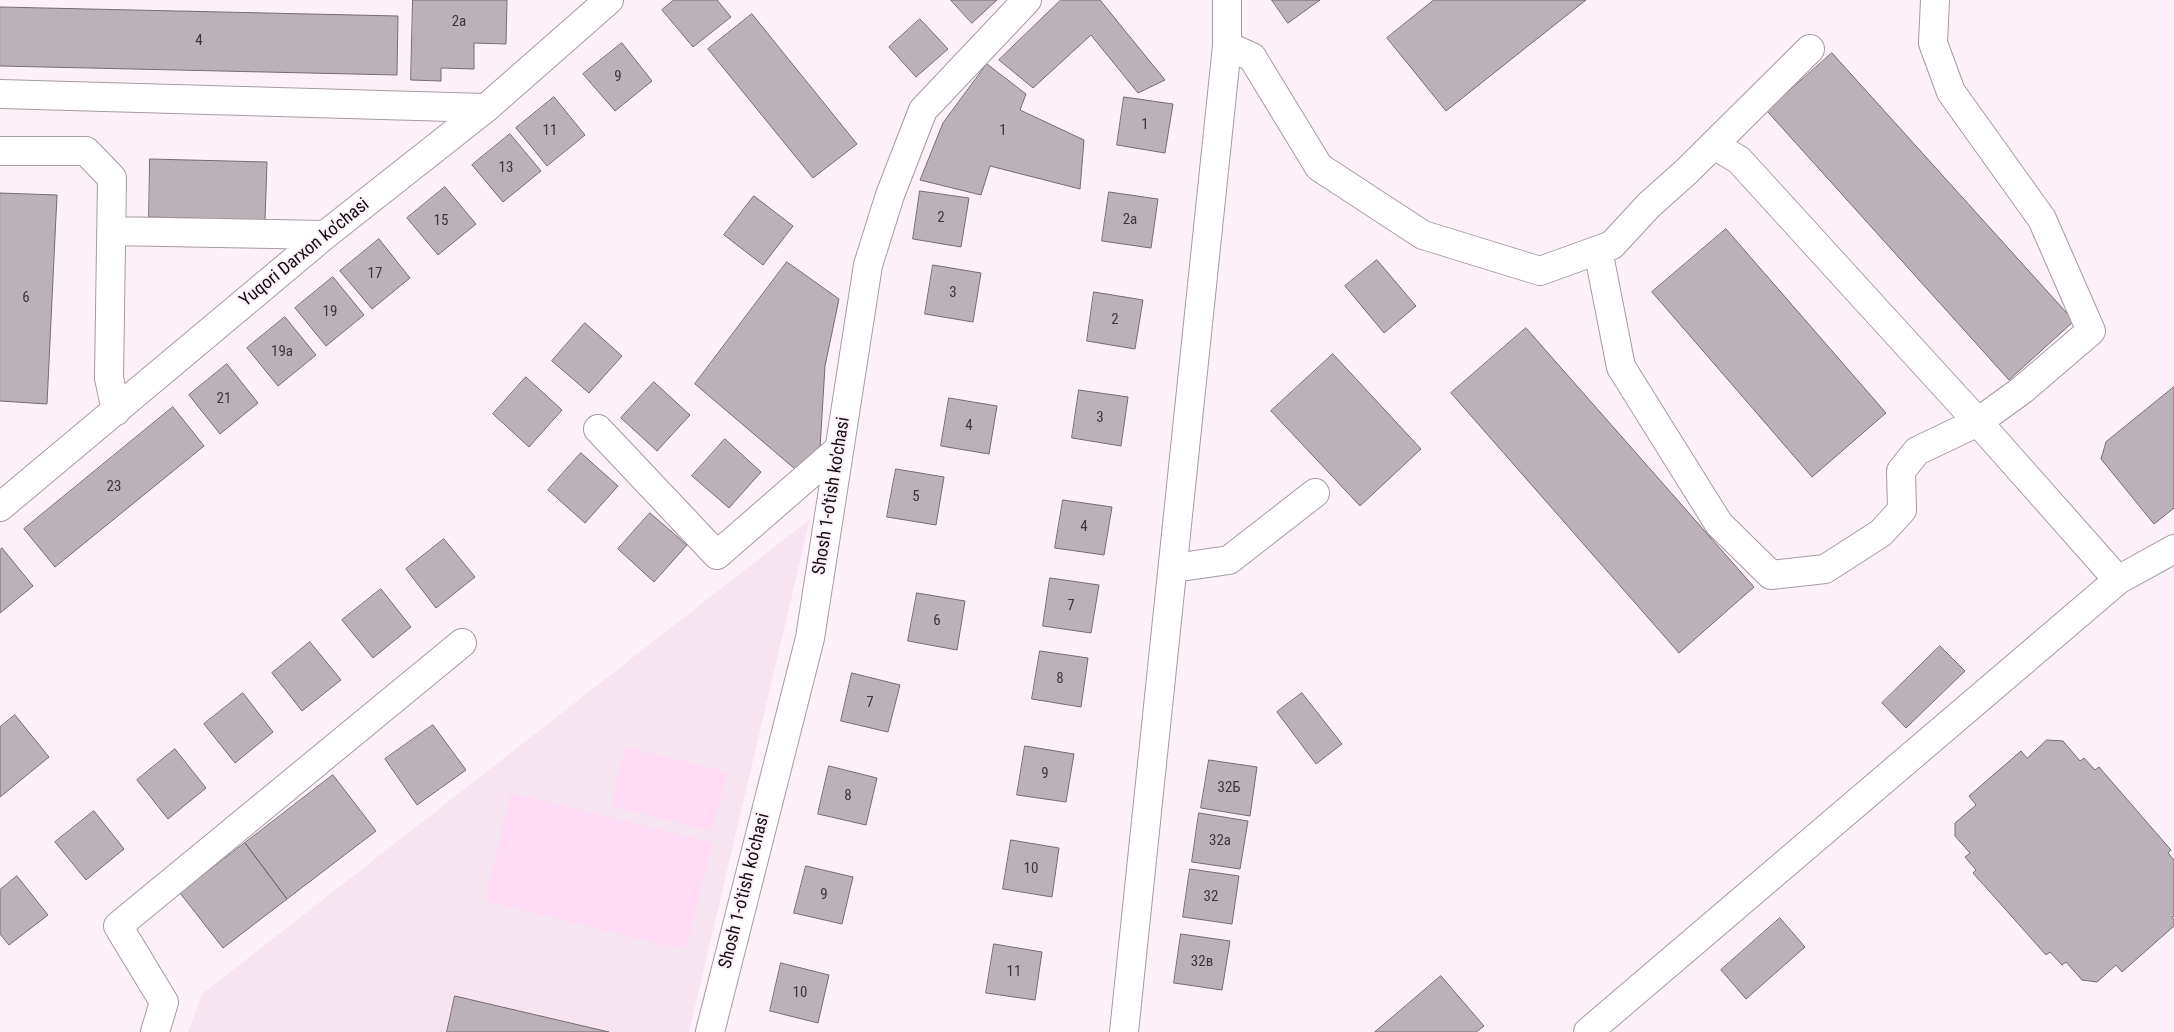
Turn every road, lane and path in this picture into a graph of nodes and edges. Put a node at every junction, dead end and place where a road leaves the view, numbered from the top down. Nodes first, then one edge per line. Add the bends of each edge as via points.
1 (609, 0) edge
2 (1027, 0) edge
3 (1227, 0) edge
4 (1935, 0) edge
5 (1227, 46) junction
6 (1810, 49) dead end
7 (0, 94) edge
8 (486, 108) junction
9 (1714, 144) junction
10 (0, 151) edge
11 (111, 231) junction
12 (325, 234) junction
13 (1598, 250) junction
14 (116, 411) junction
15 (1978, 422) junction
16 (598, 429) dead end
17 (839, 449) junction
18 (1315, 492) dead end
19 (0, 507) edge
20 (2174, 549) edge
21 (1174, 568) junction
22 (2118, 580) junction
23 (462, 643) dead end
24 (155, 1032) edge
25 (710, 1032) edge
26 (1124, 1032) edge
27 (1588, 1032) edge

1 - 8 street, Yuqori Darxon ko'chasi
2 - 17 street, Shosh 1-o'tish ko'chasi via 923,110 868,264
3 - 5 street
4 - 15 street via 1933,42 1951,92 2042,219 2091,331 2022,390
5 - 13 street via 1252,57 1318,167 1423,235 1540,270
5 - 21 street
6 - 9 street
7 - 8 street
8 - 12 street, Yuqori Darxon ko'chasi
9 - 13 street via 1612,245
9 - 15 street via 1739,160
10 - 11 street via 86,151 112,178
11 - 12 street
11 - 14 street via 109,378
12 - 14 street, Yuqori Darxon ko'chasi
13 - 15 street via 1621,367 1719,524 1771,575 1825,569 1881,533 1902,510 1901,471 1917,450
14 - 19 street, Yuqori Darxon ko'chasi
15 - 22 street
16 - 17 street via 717,555
17 - 25 street, Shosh 1-o'tish ko'chasi via 810,638
18 - 21 street via 1229,560
20 - 22 street
21 - 26 street
22 - 27 street
23 - 24 street via 118,926 164,1002

